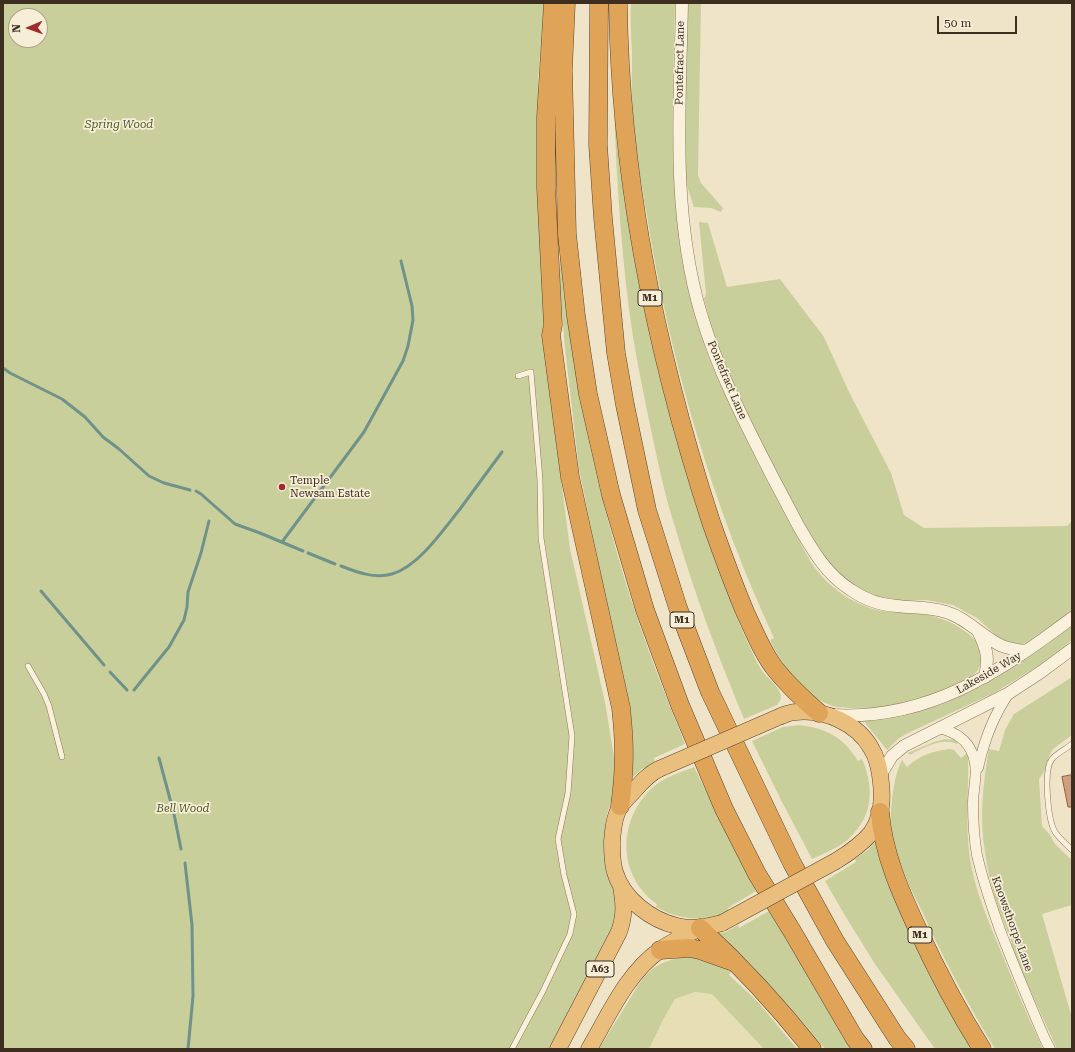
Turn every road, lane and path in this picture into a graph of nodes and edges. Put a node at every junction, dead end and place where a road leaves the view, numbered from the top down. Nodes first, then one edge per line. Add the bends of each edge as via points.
1 (543, 3) edge
2 (553, 3) edge
3 (566, 3) edge
4 (600, 3) edge
5 (618, 3) edge
6 (682, 3) edge
7 (551, 334) junction
8 (518, 376) dead end
9 (1072, 618) edge
10 (978, 631) junction
11 (1072, 649) edge
12 (1026, 651) junction
13 (28, 666) dead end
14 (985, 677) junction
15 (1009, 693) junction
16 (822, 714) junction
17 (940, 728) junction
18 (1072, 744) edge
19 (62, 757) dead end
20 (880, 776) junction
21 (976, 778) junction
22 (620, 806) junction
23 (880, 812) junction
24 (1072, 850) edge
25 (620, 885) junction
26 (700, 928) junction
27 (660, 950) junction
28 (737, 964) junction
29 (512, 1049) edge
30 (558, 1049) edge
31 (589, 1049) edge
32 (812, 1049) edge
33 (863, 1049) edge
34 (906, 1049) edge
35 (982, 1049) edge
36 (1050, 1049) edge

1 - 7 highway via 534,98 534,154 544,321
2 - 7 highway via 546,117 546,188 553,325
3 - 33 highway via 563,70 567,234 588,394 611,495 645,610 680,704 724,809 757,874
4 - 34 highway, M1 via 598,145 602,218 616,353 647,510 678,608 710,692 792,863 835,941
5 - 16 highway, M1 via 623,106 638,232 651,302 687,442 724,561 753,630 776,670
6 - 10 street, Pontefract Lane via 678,166 686,245 701,313 732,398 783,498 826,570 862,597 894,606 946,612
7 - 22 highway via 570,477 621,708 625,759
8 - 29 lane via 531,372 540,480 541,538 572,736 568,792 558,839 574,914 570,934
9 - 12 street, Lakeside Way
10 - 12 street, Pontefract Lane via 1001,645
10 - 14 street via 987,654
11 - 15 street
12 - 14 street, Lakeside Way
13 - 19 lane via 49,706
14 - 16 street, Lakeside Way via 921,706 893,712 846,716
15 - 17 street
15 - 21 street, Knowsthorpe Lane via 1001,704 988,734
16 - 20 highway via 856,730 872,749 878,762
16 - 22 highway, bridge via 795,712 781,716 659,768
17 - 20 street via 904,746 892,756
17 - 21 street, Knowsthorpe Lane via 956,733 970,747 975,761
18 - 24 lane via 1052,760 1047,772 1050,819 1055,832
20 - 23 highway
21 - 36 street, Knowsthorpe Lane via 974,827 984,885 1008,951
22 - 25 highway via 612,833 612,852
23 - 26 highway, bridge via 872,831 860,845 836,862 722,923
23 - 35 highway, M1 via 888,858 907,906 929,954
25 - 26 highway via 631,899 655,918 678,926
25 - 30 highway, A63 via 624,906 619,932
26 - 27 highway, A63
26 - 28 highway
27 - 28 highway via 689,948
27 - 31 highway, A63 via 644,963 625,987
28 - 32 highway via 784,1014

